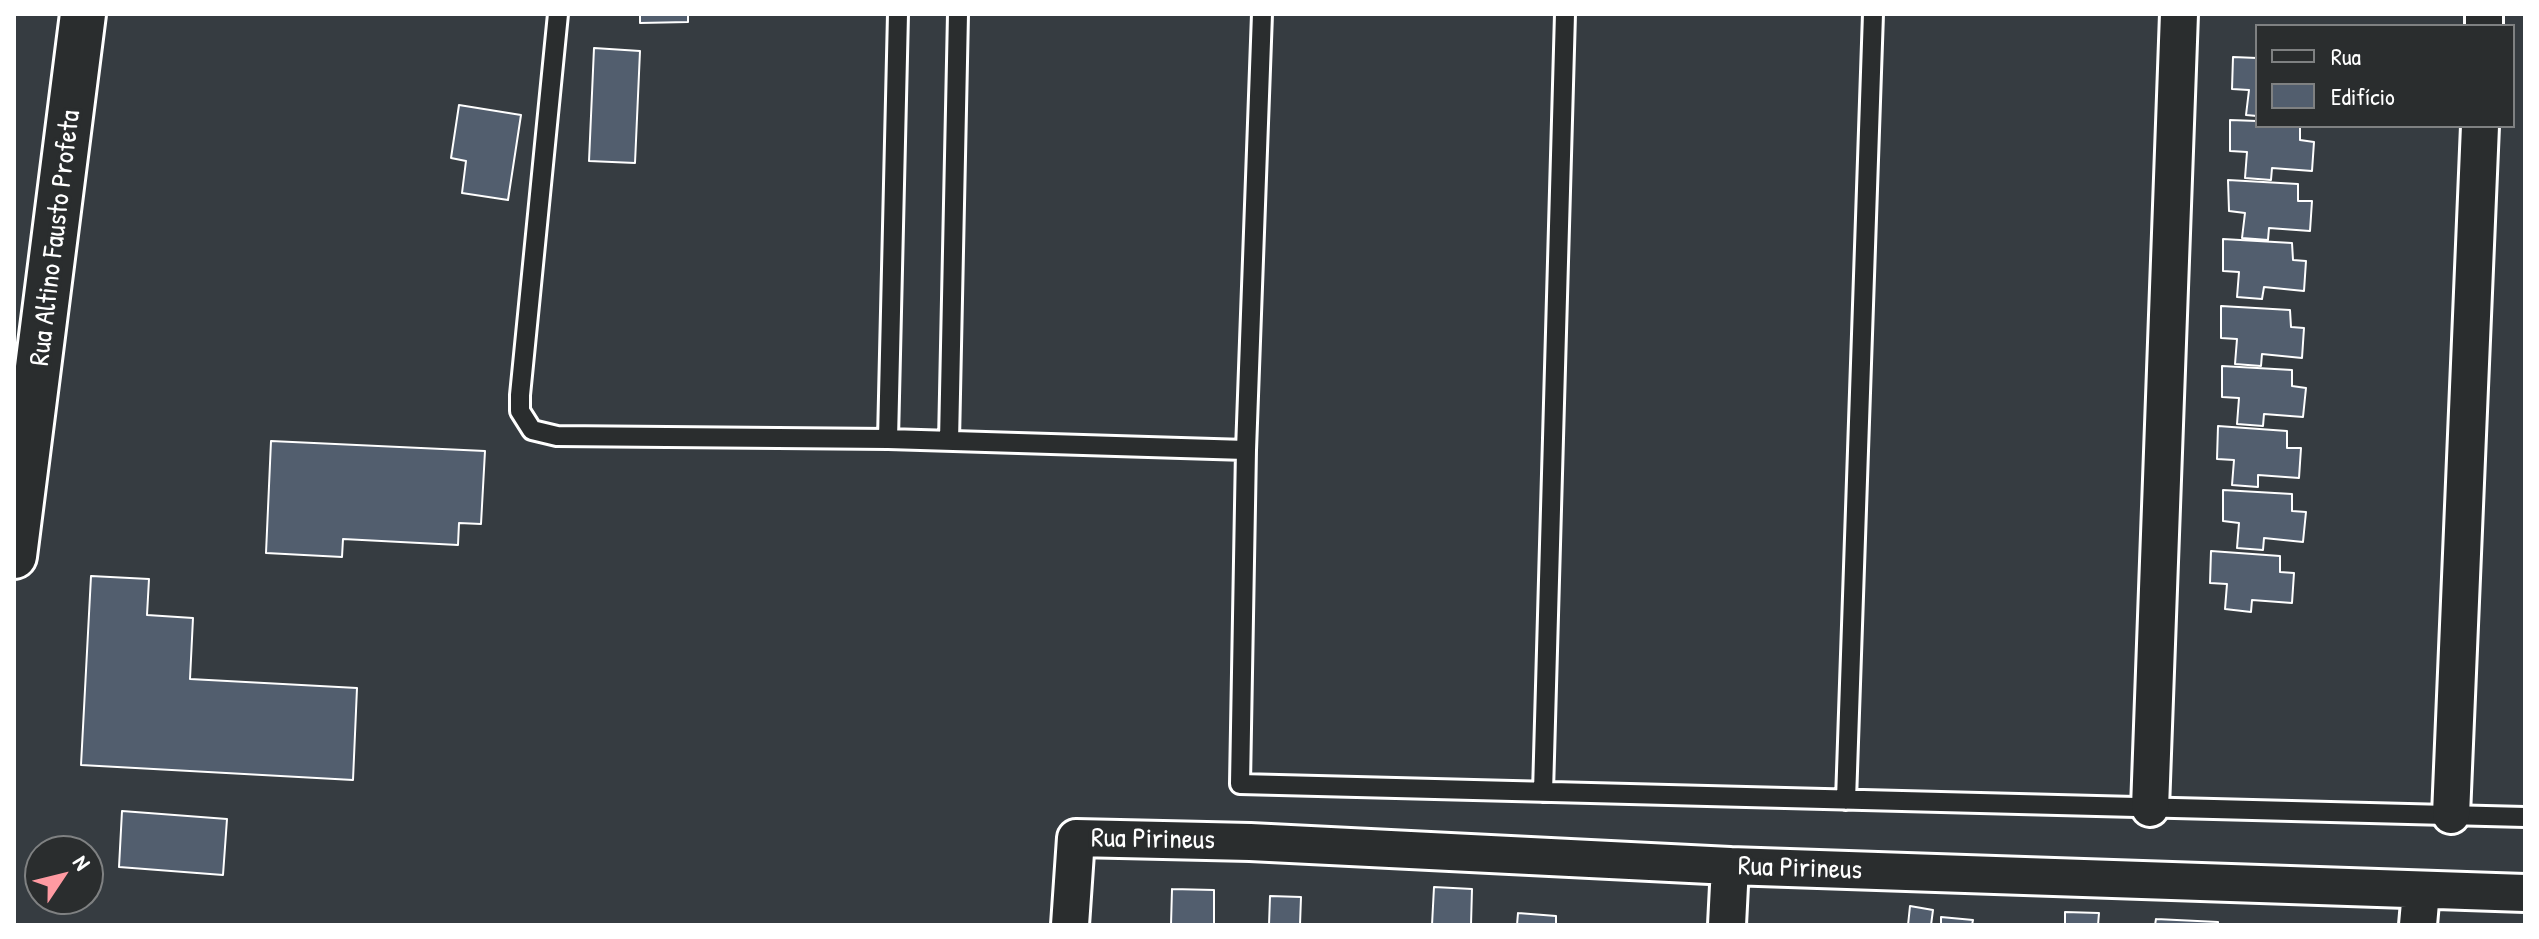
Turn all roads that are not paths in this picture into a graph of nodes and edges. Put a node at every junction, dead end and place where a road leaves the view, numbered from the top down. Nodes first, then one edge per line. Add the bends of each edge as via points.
1 (83, 14) edge
2 (558, 14) edge
3 (898, 14) edge
4 (958, 14) edge
5 (1262, 14) edge
6 (1565, 14) edge
7 (1873, 14) edge
8 (2179, 14) edge
9 (2480, 128) edge
10 (888, 439) junction
11 (949, 441) junction
12 (1246, 450) junction
13 (14, 556) edge
14 (1543, 792) junction
15 (1846, 800) junction
16 (2150, 808) junction
17 (2451, 815) junction
18 (2525, 817) edge
19 (1730, 866) junction
20 (2525, 893) edge
21 (2420, 908) edge
22 (1070, 925) edge
23 (1727, 925) edge

1 - 13 main road, Rua Altino Fausto Profeta
2 - 10 lane via 520,395 525,423 557,436
3 - 10 lane
4 - 11 lane
5 - 12 lane
6 - 14 lane
7 - 15 lane
8 - 16 street
9 - 17 street
10 - 11 lane
11 - 12 lane
12 - 14 lane via 1240,784
14 - 15 lane
15 - 16 lane
16 - 17 lane
17 - 18 lane
19 - 21 street, Rua Pirineus
19 - 22 street, Rua Pirineus via 1076,838
19 - 23 street
20 - 21 street, Rua Pirineus

